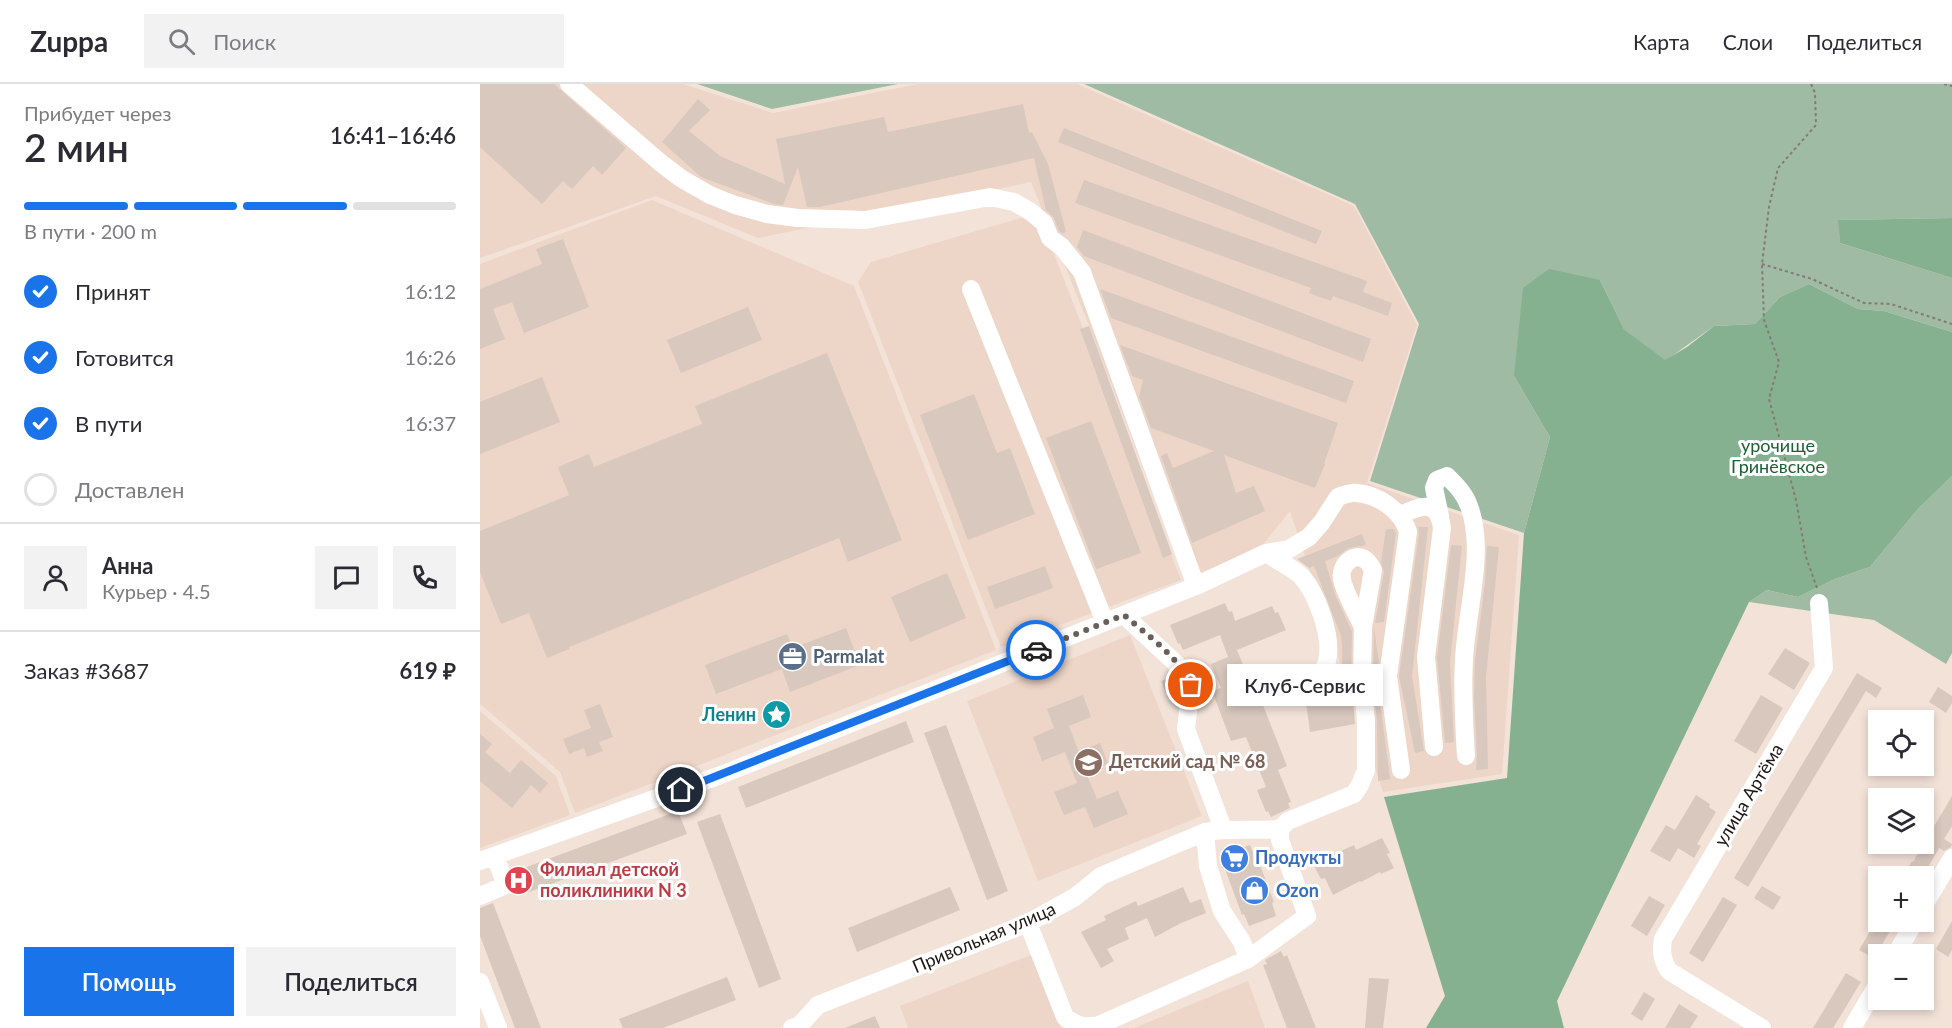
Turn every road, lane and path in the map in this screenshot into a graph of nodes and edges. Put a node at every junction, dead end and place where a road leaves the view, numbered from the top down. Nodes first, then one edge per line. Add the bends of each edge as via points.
1 (569, 84) edge
2 (1810, 84) edge
3 (1944, 84) edge
4 (1952, 86) edge
5 (1762, 264) junction
6 (971, 289) dead end
7 (1952, 324) edge
8 (1401, 515) junction
9 (1440, 516) junction
10 (1266, 553) junction
11 (1196, 586) junction
12 (1819, 603) joint
13 (1124, 615) junction
14 (1105, 622) junction
15 (1363, 627) dead end
16 (1317, 687) dead end
17 (1434, 747) dead end
18 (1466, 756) dead end
19 (1401, 770) dead end
20 (1280, 829) junction
21 (1214, 831) junction
22 (1952, 858) edge
23 (488, 859) edge
24 (1934, 888) edge
25 (480, 896) edge
26 (1028, 923) junction
27 (1248, 959) junction
28 (480, 982) edge
29 (1868, 1001) edge
30 (797, 1027) edge
31 (498, 1028) edge
32 (1762, 1028) edge
33 (1852, 1028) edge

1 - 11 street via 682,179 710,195 756,211 798,218 865,220 990,196 1014,202 1031,212 1082,272
2 - 5 path via 1815,93 1816,125 1778,168
3 - 4 path
5 - 7 path via 1812,279 1864,303 1891,304
5 - 12 path via 1764,320 1779,362 1769,399
6 - 14 street
8 - 9 street via 1418,506 1430,507
8 - 10 street via 1369,495 1354,492 1338,497 1309,537 1289,549
8 - 19 street via 1408,532 1388,676
9 - 17 street via 1442,528 1426,657
9 - 18 street via 1434,488 1437,480 1447,476 1468,504 1476,530 1464,659
10 - 11 street
10 - 16 street via 1301,576 1323,618 1328,659
11 - 13 street
12 - 32 street, улица Артёма via 1824,668 1663,939 1661,950 1663,962 1678,978
13 - 14 street
13 - 21 street via 1186,673 1191,685 1186,729
14 - 23 street via 721,775
15 - 20 street via 1366,770 1360,785 1354,794 1288,821
20 - 21 street, Привольная улица
20 - 27 street via 1280,840 1307,916
21 - 26 street, Привольная улица via 1101,876 1075,897
21 - 27 street via 1208,866 1222,911
22 - 24 street
23 - 25 street via 506,885
26 - 27 street via 1065,1017 1086,1028
26 - 30 street, Привольная улица via 818,1005
28 - 31 street
29 - 33 street

